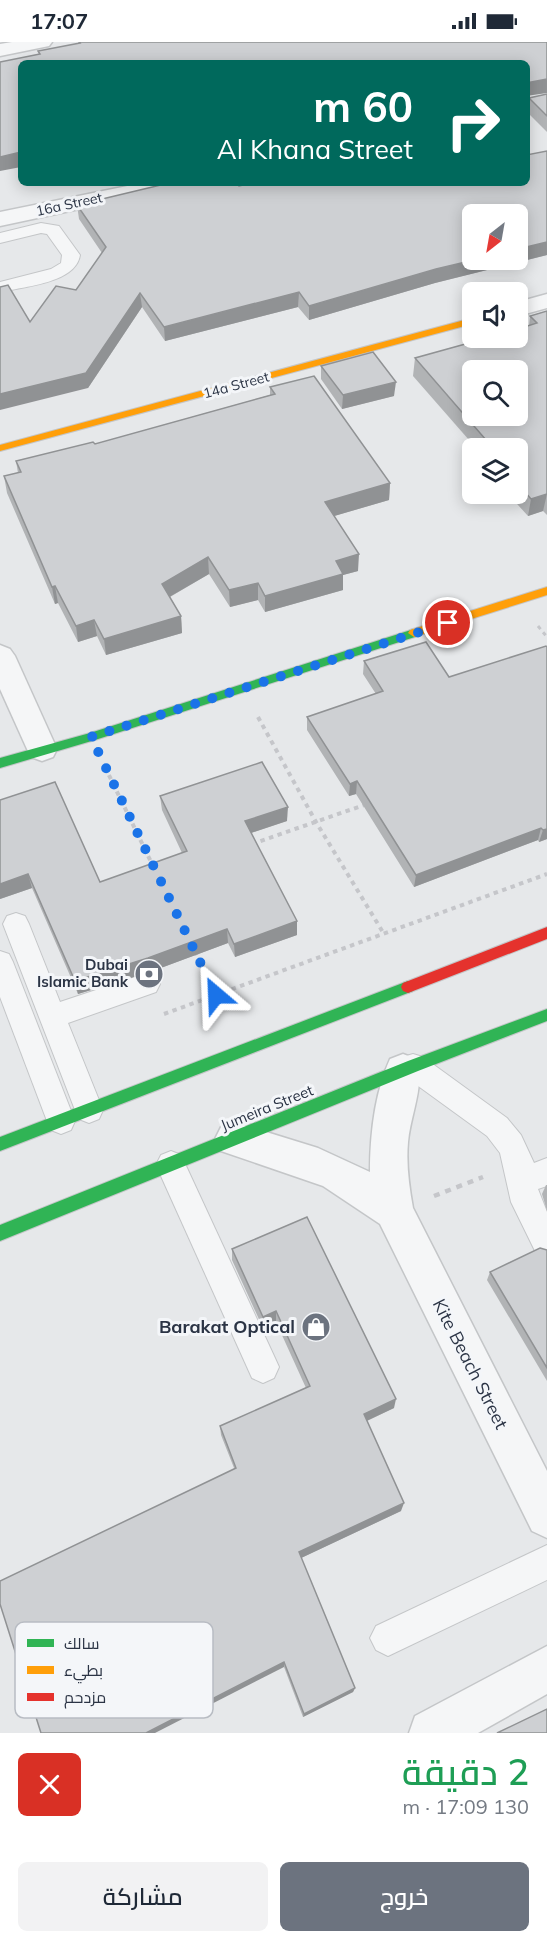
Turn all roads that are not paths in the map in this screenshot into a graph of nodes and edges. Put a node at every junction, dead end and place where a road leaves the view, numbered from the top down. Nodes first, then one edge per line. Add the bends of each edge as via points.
1 (42, 42) edge
2 (4, 51) edge
3 (162, 186) edge
4 (0, 219) edge
5 (44, 219) junction
6 (0, 238) edge
7 (0, 287) edge
8 (547, 302) edge
9 (528, 307) edge
10 (462, 324) edge
11 (0, 448) edge
12 (547, 591) edge
13 (0, 656) edge
14 (42, 749) junction
15 (0, 763) edge
16 (16, 924) dead end
17 (547, 933) edge
18 (0, 962) edge
19 (147, 984) dead end
20 (547, 1015) edge
21 (52, 1017) junction
22 (408, 1068) junction
23 (89, 1110) junction
24 (61, 1121) junction
25 (234, 1139) junction
26 (0, 1144) edge
27 (171, 1165) junction
28 (529, 1172) edge
29 (394, 1211) junction
30 (0, 1233) edge
31 (547, 1243) edge
32 (263, 1367) dead end
33 (547, 1516) edge
34 (547, 1562) edge
35 (388, 1638) dead end
36 (547, 1669) edge
37 (432, 1733) edge

1 - 2 street
3 - 5 street, 16a Street
4 - 5 street, 16a Street
5 - 6 lane
5 - 7 lane via 71,255 69,265 49,276
8 - 9 street
10 - 11 street, 14a Street
12 - 14 street via 91,737
13 - 14 street
14 - 15 street
16 - 21 lane
17 - 23 street
18 - 24 lane
19 - 21 lane
20 - 22 street, Jumeira Street
21 - 23 lane
22 - 25 street, Jumeira Street
22 - 28 lane via 497,1126
22 - 29 street, Kite Beach Street via 387,1148 387,1177
23 - 24 street
24 - 26 street
25 - 27 street, Jumeira Street
25 - 29 street, Kite Beach Street via 334,1170 363,1186
27 - 30 street, Jumeira Street
27 - 32 lane
28 - 31 lane via 526,1202
29 - 33 street, Kite Beach Street
34 - 35 lane
36 - 37 street

